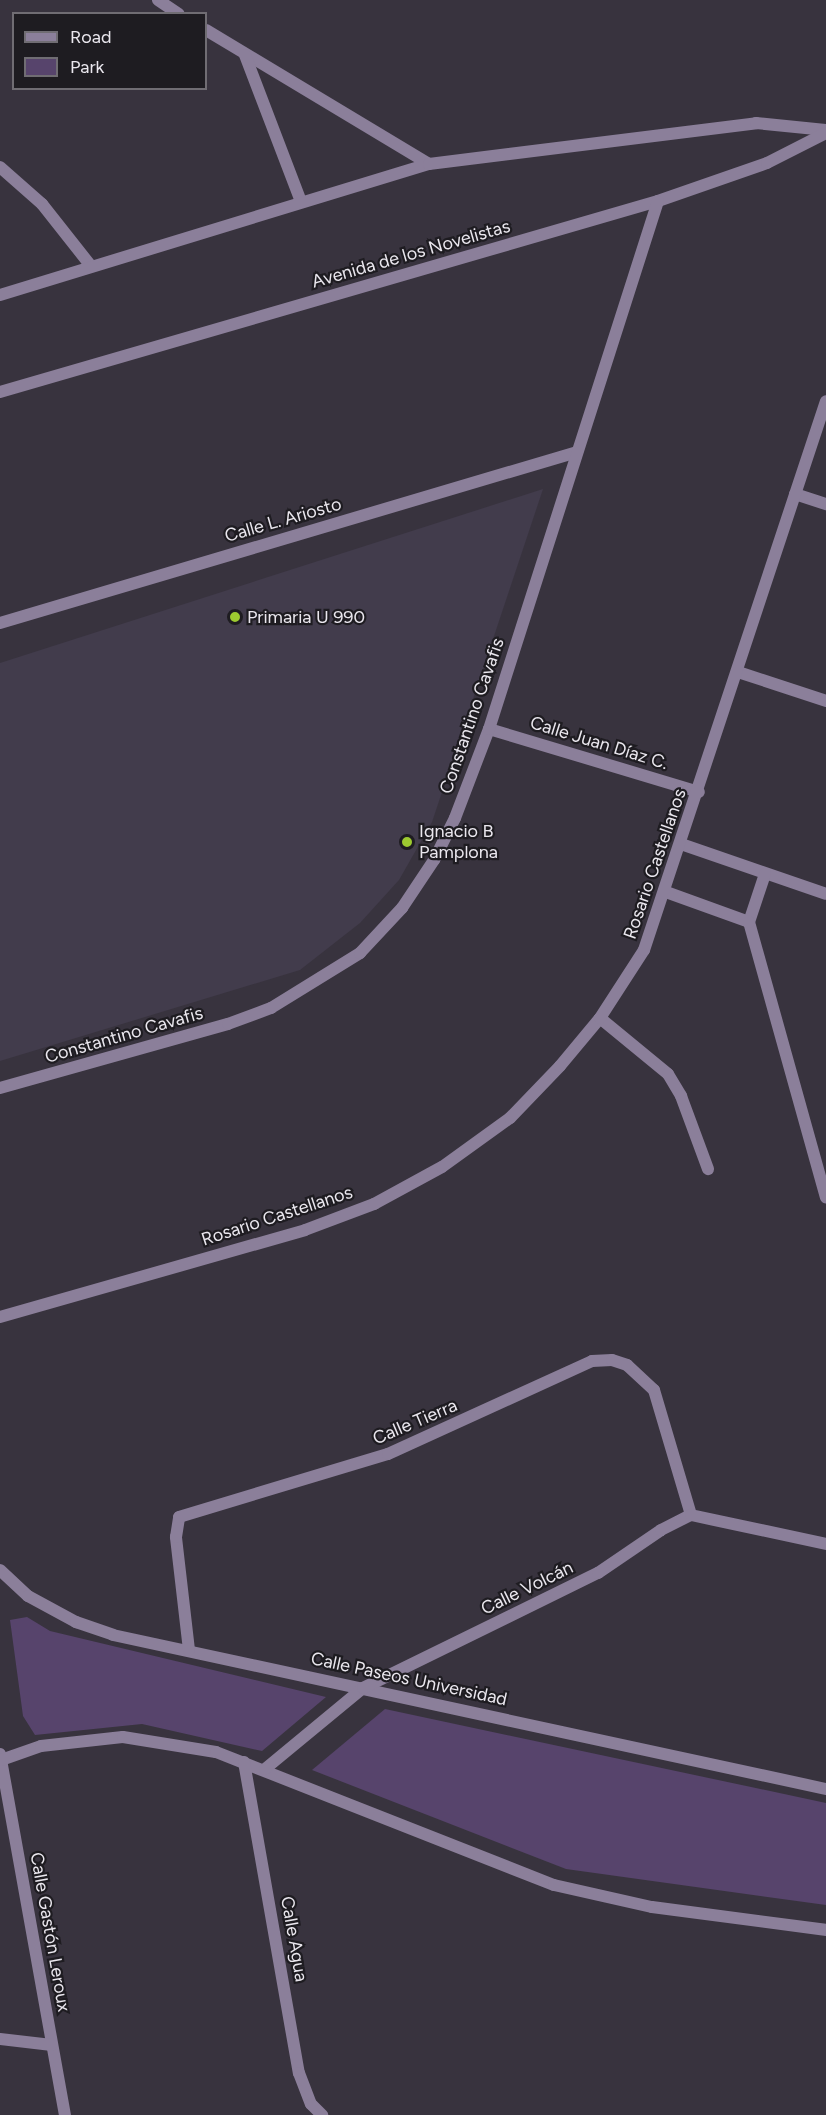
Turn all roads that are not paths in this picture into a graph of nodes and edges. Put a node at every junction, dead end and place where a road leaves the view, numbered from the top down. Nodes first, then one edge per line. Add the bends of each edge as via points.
1 (158, 0) edge
2 (176, 12) edge
3 (207, 31) edge
4 (245, 55) junction
5 (826, 131) edge
6 (429, 164) junction
7 (0, 167) edge
8 (658, 201) junction
9 (301, 202) junction
10 (91, 266) junction
11 (0, 295) edge
12 (0, 392) edge
13 (826, 401) edge
14 (577, 452) junction
15 (795, 494) junction
16 (826, 504) edge
17 (0, 622) edge
18 (738, 672) junction
19 (826, 701) edge
20 (489, 729) junction
21 (699, 792) junction
22 (681, 844) junction
23 (765, 874) junction
24 (666, 892) junction
25 (826, 894) edge
26 (749, 922) junction
27 (600, 1018) junction
28 (0, 1088) edge
29 (708, 1169) dead end
30 (823, 1172) edge
31 (826, 1197) edge
32 (0, 1317) edge
33 (691, 1515) junction
34 (826, 1544) edge
35 (0, 1570) edge
36 (189, 1650) junction
37 (363, 1688) junction
38 (0, 1754) edge
39 (1, 1760) edge
40 (244, 1762) junction
41 (265, 1769) junction
42 (826, 1789) edge
43 (5, 1812) edge
44 (826, 1930) edge
45 (0, 2039) edge
46 (52, 2045) junction
47 (65, 2115) edge
48 (322, 2115) edge

1 - 2 street
3 - 4 street
4 - 6 street
4 - 9 street
5 - 6 street, Avenida de los Novelistas via 756,123
5 - 8 street, Avenida de los Novelistas via 767,163
6 - 9 street, Avenida de los Novelistas
7 - 10 street via 42,204
8 - 12 street, Avenida de los Novelistas
8 - 14 street, Constantino Cavafis
9 - 10 street, Avenida de los Novelistas
10 - 11 street, Avenida de los Novelistas
13 - 15 street, Rosario Castellanos
14 - 17 street, Calle L. Ariosto
14 - 20 street, Constantino Cavafis
15 - 16 street
15 - 18 street, Rosario Castellanos
18 - 19 street
18 - 21 street, Rosario Castellanos
20 - 21 street, Calle Juan Díaz C.
20 - 28 street, Constantino Cavafis via 434,860 402,908 360,953 271,1008 228,1024
21 - 22 street, Rosario Castellanos
22 - 23 street
22 - 24 street, Rosario Castellanos
23 - 25 street
23 - 26 street
24 - 26 street
24 - 27 street, Rosario Castellanos via 644,950
26 - 30 street
27 - 29 street via 668,1074 681,1096
27 - 32 street, Rosario Castellanos via 510,1118 442,1167 374,1204 306,1230
30 - 31 street
33 - 34 street
33 - 36 street, Calle Tierra via 654,1390 627,1365 612,1360 592,1361 388,1454 179,1517 176,1537
33 - 37 street, Calle Volcán via 661,1530 598,1573
35 - 36 street, Calle Paseos Universidad via 28,1596 76,1622 113,1635
36 - 37 street, Calle Paseos Universidad
37 - 41 street, Calle Volcán
37 - 42 street, Calle Paseos Universidad
38 - 39 street, Calle Gastón Leroux
39 - 40 street via 40,1746 123,1737 216,1752
39 - 43 street, Calle Gastón Leroux
40 - 41 street
40 - 48 street, Calle Agua via 299,2073 311,2104
41 - 44 street via 565,1888 652,1907
43 - 46 street, Calle Gastón Leroux
45 - 46 street
46 - 47 street, Calle Gastón Leroux

